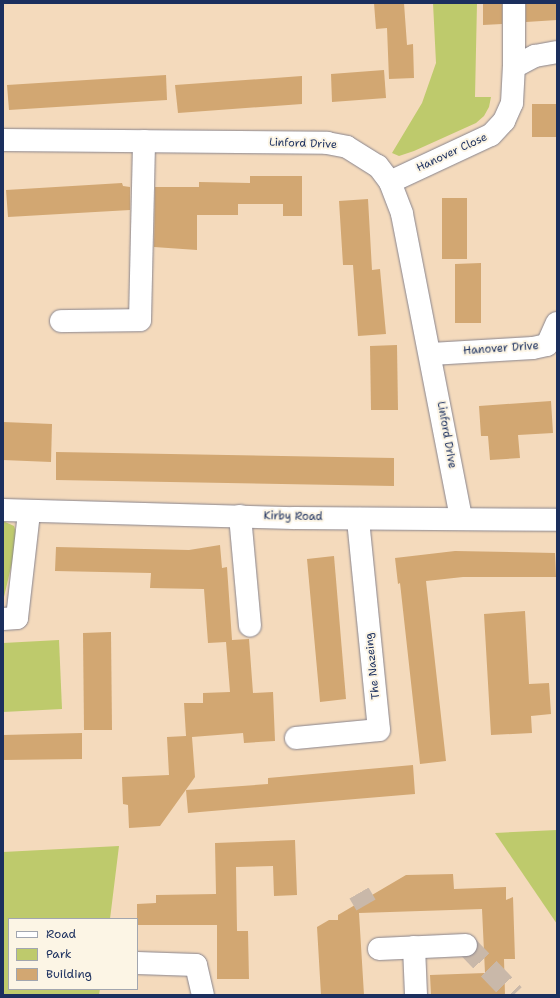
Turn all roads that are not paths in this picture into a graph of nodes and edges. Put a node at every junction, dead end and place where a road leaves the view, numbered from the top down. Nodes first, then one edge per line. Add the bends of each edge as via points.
1 (514, 3) edge
2 (557, 52) edge
3 (514, 67) junction
4 (3, 140) edge
5 (144, 141) junction
6 (390, 182) junction
7 (61, 321) dead end
8 (557, 323) edge
9 (431, 354) junction
10 (3, 510) edge
11 (29, 512) junction
12 (240, 516) junction
13 (358, 518) junction
14 (461, 518) junction
15 (557, 520) edge
16 (3, 619) edge
17 (250, 626) dead end
18 (296, 738) dead end
19 (466, 945) dead end
20 (414, 947) junction
21 (379, 949) dead end
22 (138, 963) edge
23 (203, 995) edge
24 (416, 995) edge

1 - 3 street, Hanover Close
2 - 3 street via 535,56
3 - 6 street, Hanover Close via 512,103 504,121 491,135
4 - 5 street, Linford Drive
5 - 6 street, Linford Drive via 327,143 347,146 378,166
5 - 7 street via 140,320
6 - 9 street, Linford Drive via 402,214
8 - 9 street, Hanover Drive via 547,345
9 - 14 street, Linford Drive
10 - 11 street, Kirby Road
11 - 12 street, Kirby Road
11 - 16 street via 17,618
12 - 13 street, Kirby Road
12 - 17 street
13 - 14 street, Kirby Road
13 - 18 street, The Nazeing via 379,730
14 - 15 street, Kirby Road
19 - 20 street
20 - 21 street
20 - 24 street
22 - 23 street via 196,965

